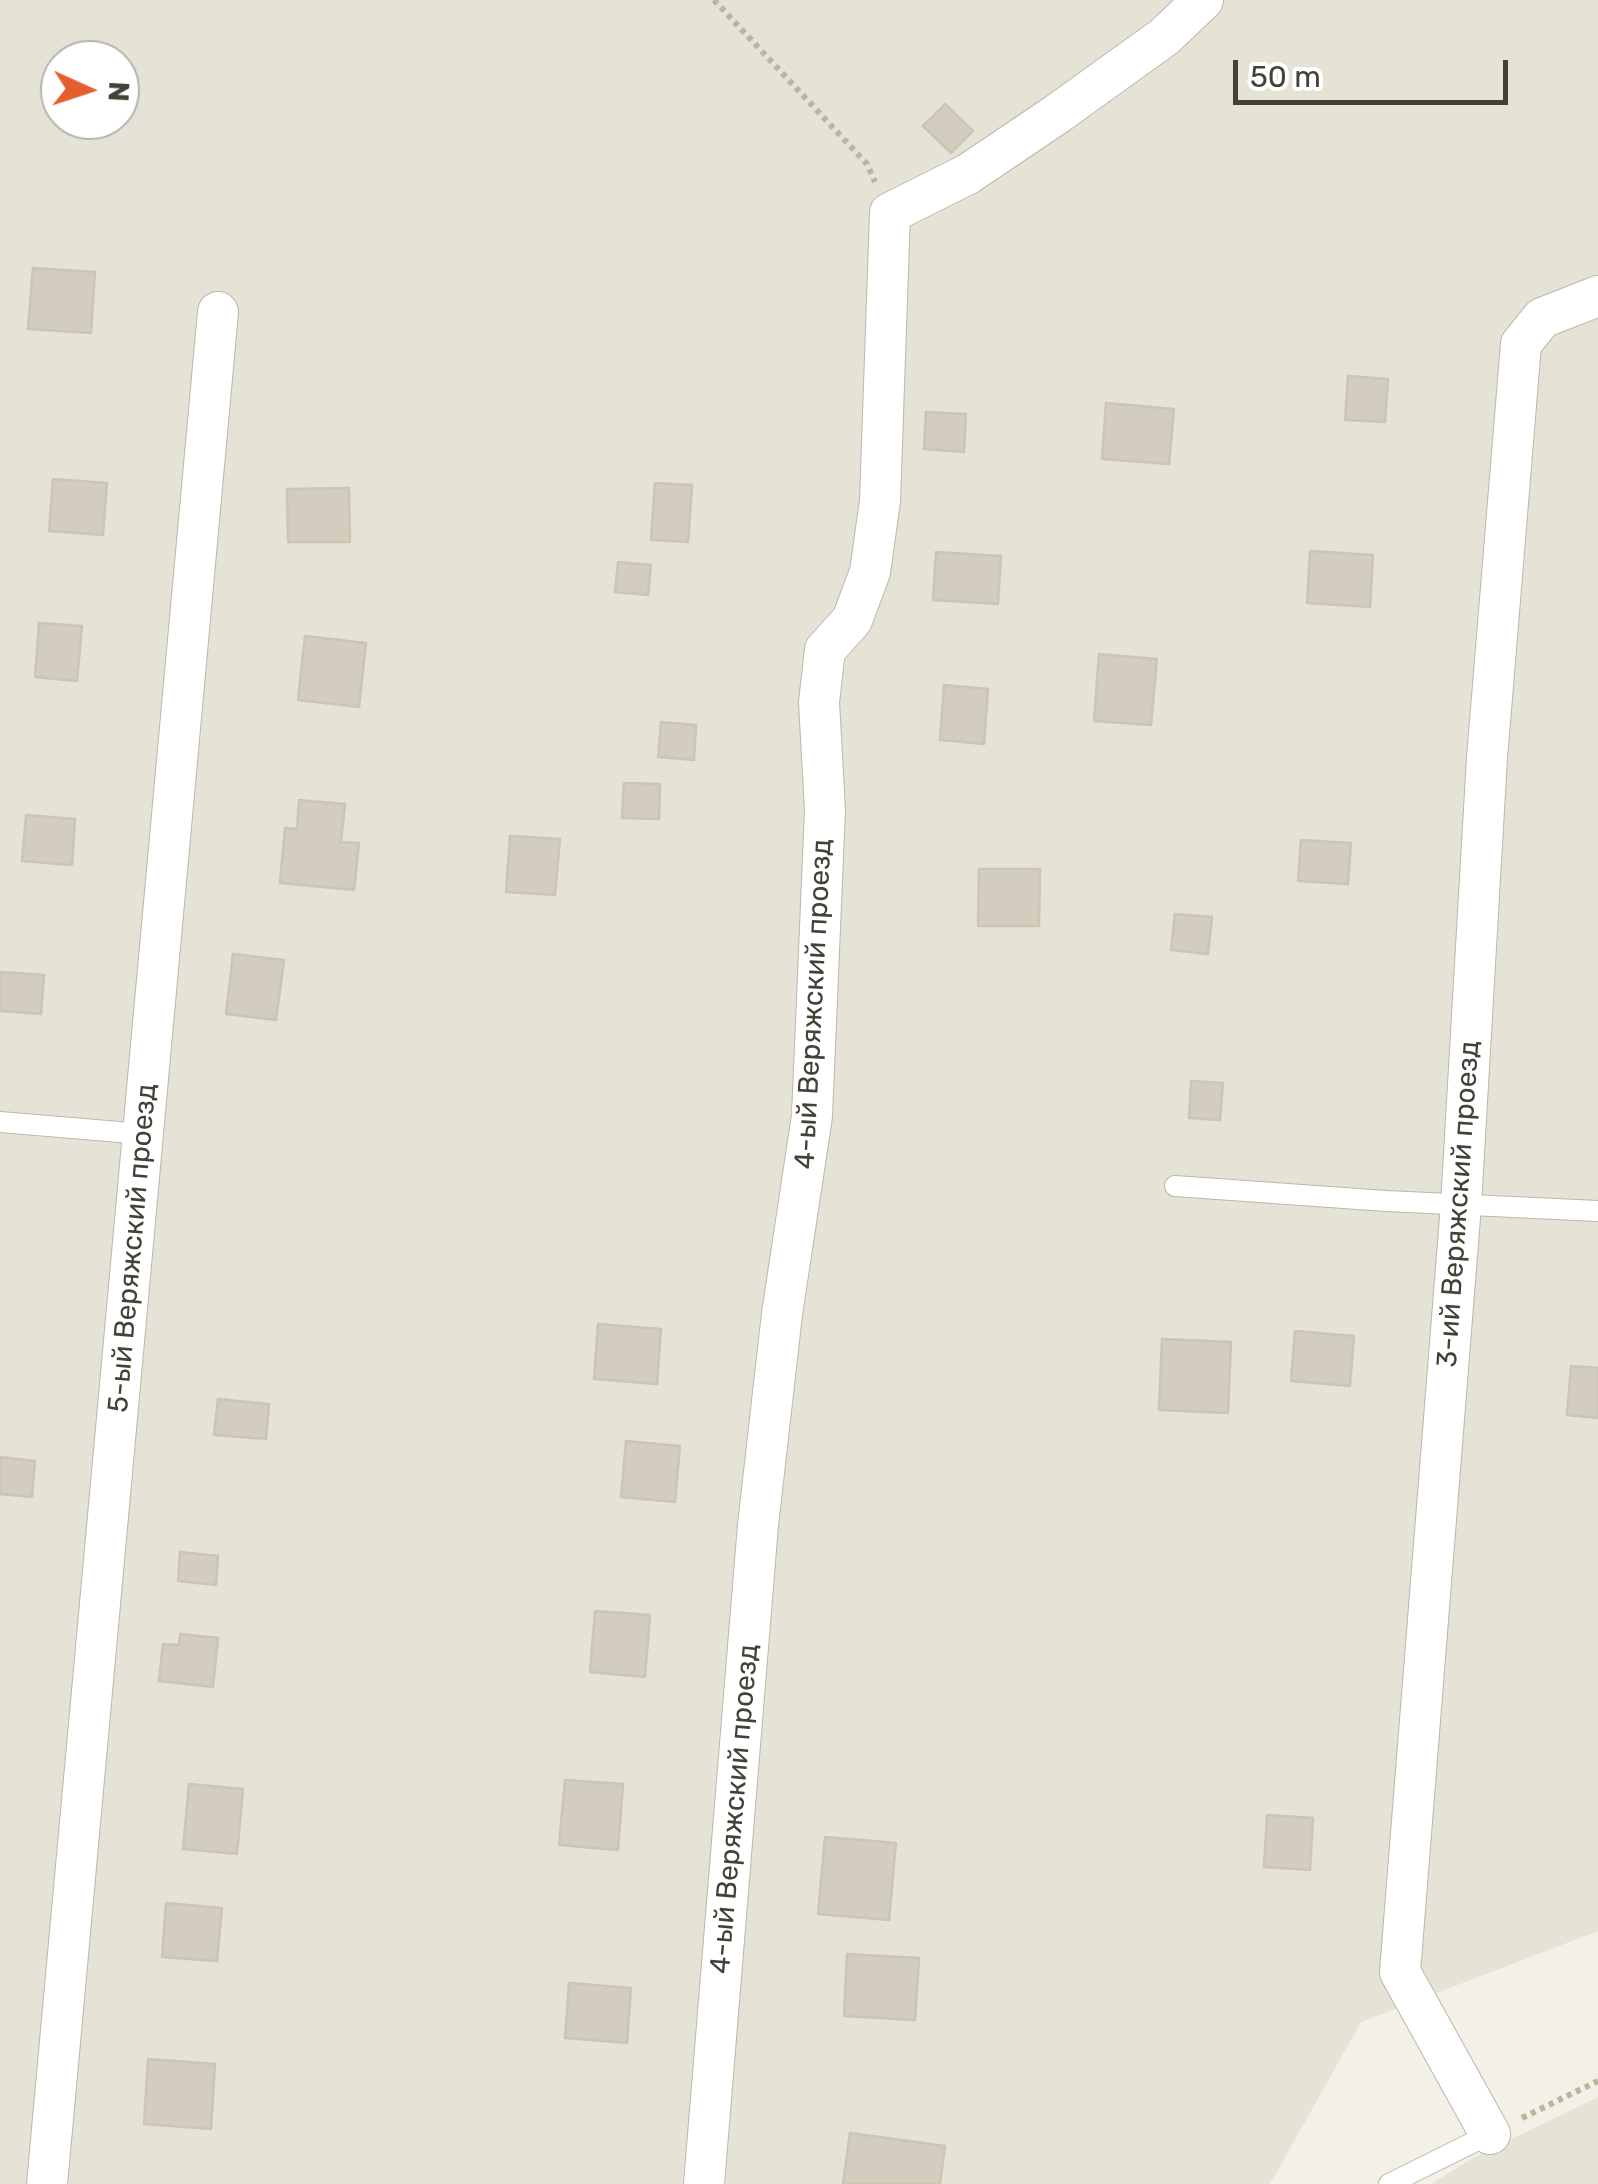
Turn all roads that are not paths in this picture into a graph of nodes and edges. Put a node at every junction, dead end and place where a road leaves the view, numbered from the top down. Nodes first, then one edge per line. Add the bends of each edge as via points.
1 (1203, 0) edge
2 (1598, 296) edge
3 (218, 312) dead end
4 (0, 1122) edge
5 (143, 1134) junction
6 (1175, 1186) dead end
7 (1462, 1204) junction
8 (1598, 1211) edge
9 (1490, 2134) joint
10 (47, 2184) edge
11 (704, 2184) edge
12 (1389, 2184) edge

1 - 11 street, 4-ый Веряжский проезд via 1164,37 1042,124 968,174 890,213 880,501 870,572 852,620 825,650 819,702 825,810 812,1116 758,1526
2 - 7 street, 3-ий Веряжский проезд via 1542,318 1521,344 1487,758
3 - 5 street, 5-ый Веряжский проезд
4 - 5 lane
5 - 10 street, 5-ый Веряжский проезд
6 - 7 lane
7 - 8 lane
7 - 9 street, 3-ий Веряжский проезд via 1400,1972
9 - 12 lane

